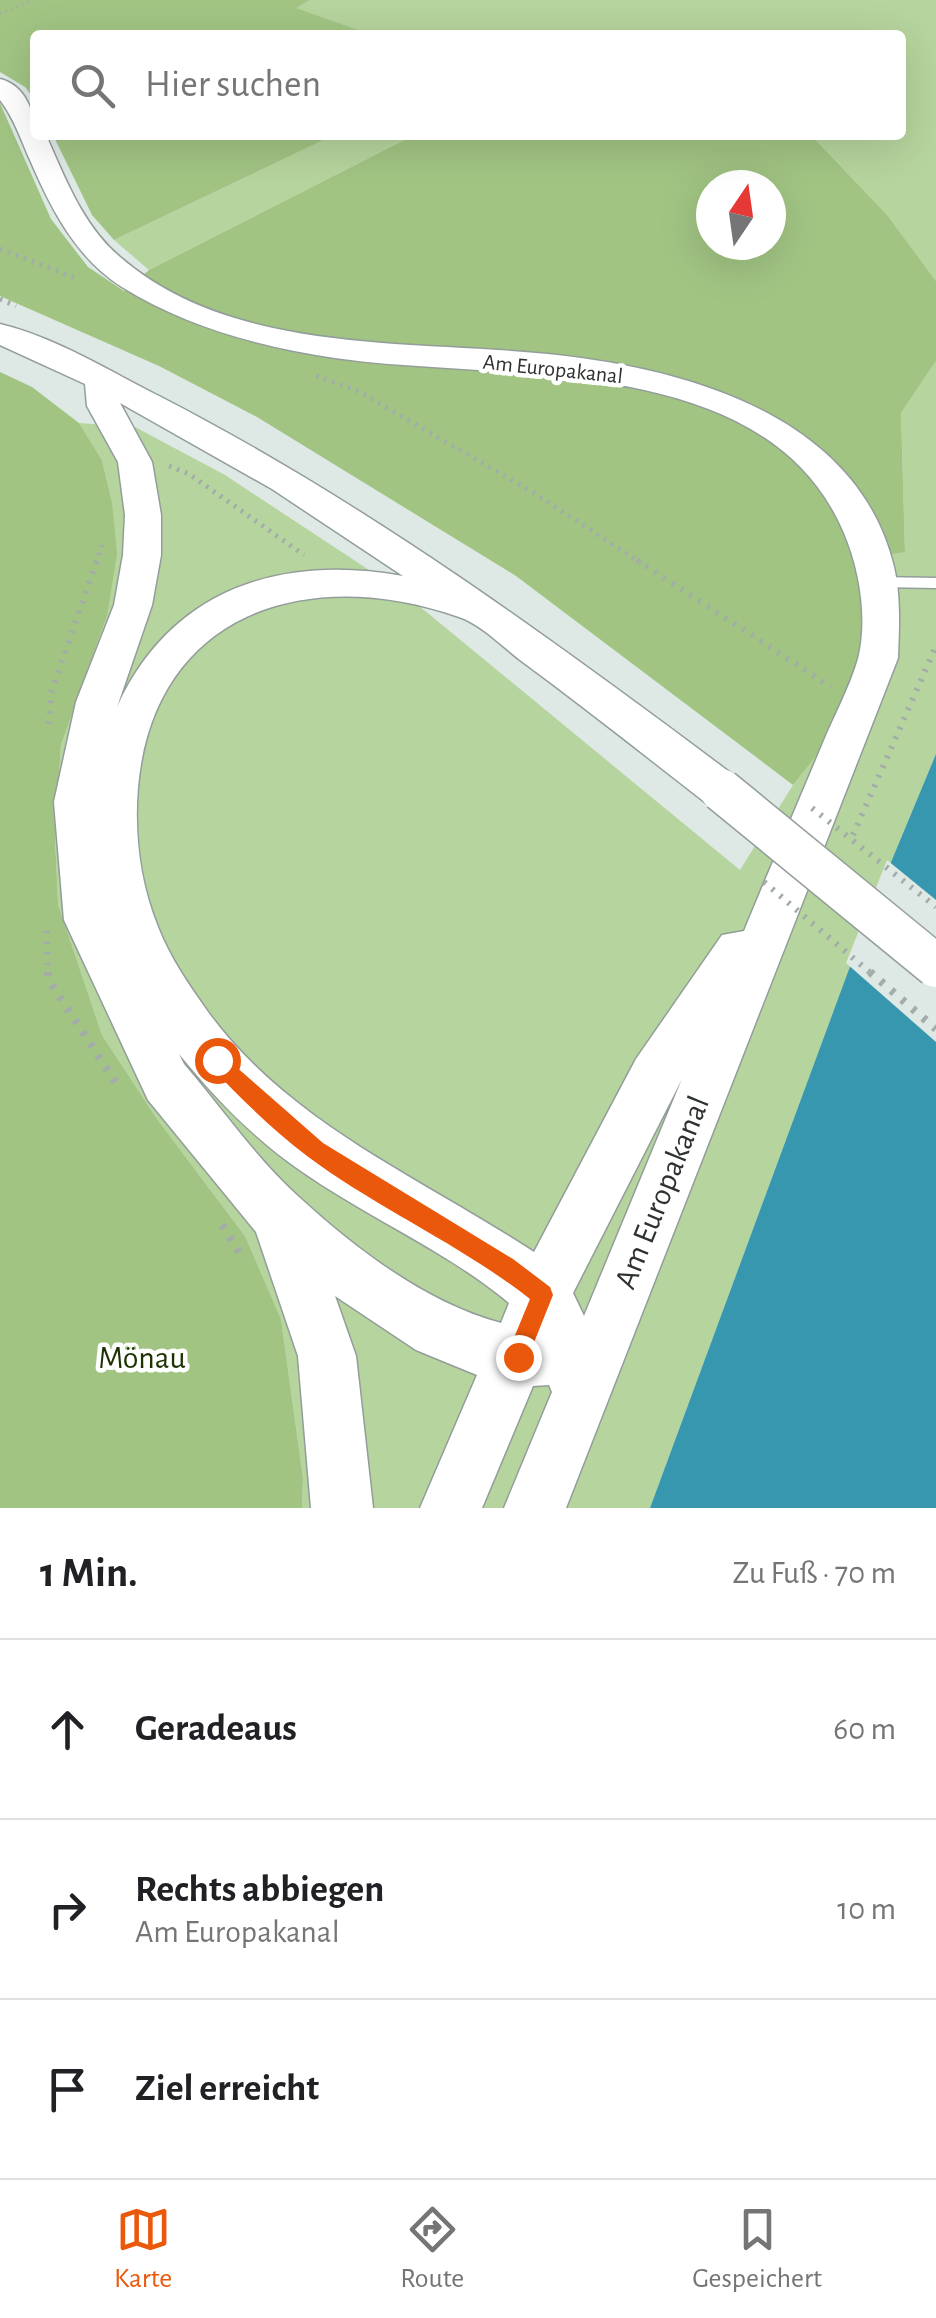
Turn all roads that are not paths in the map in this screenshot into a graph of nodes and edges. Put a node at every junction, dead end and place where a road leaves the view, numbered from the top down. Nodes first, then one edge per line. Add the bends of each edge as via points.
1 (0, 86) edge
2 (30, 129) edge
3 (35, 140) edge
4 (0, 332) edge
5 (101, 381) junction
6 (878, 582) junction
7 (936, 583) edge
8 (477, 607) junction
9 (773, 875) junction
10 (936, 966) edge
11 (278, 1216) junction
12 (542, 1295) junction
13 (568, 1356) junction
14 (342, 1508) edge
15 (451, 1508) edge
16 (535, 1508) edge

1 - 2 main road, Am Europakanal
3 - 6 main road, Am Europakanal via 79,233 155,294 213,319 365,352 589,368 742,411 794,442 834,483 864,530
4 - 5 main road
5 - 8 main road via 261,468
5 - 11 main road via 104,406 135,462 142,555 133,605 97,702 76,802 87,920 166,1082
6 - 7 lane
6 - 9 main road, Am Europakanal via 878,658
8 - 10 main road, bridge via 721,790
8 - 12 main road via 368,580 318,580 260,592 212,616 170,652 139,699 115,781 112,842 126,906 162,984 246,1091 316,1150
9 - 12 main road, Am Europakanal via 654,1077
9 - 13 main road, Am Europakanal
11 - 13 main road via 395,1306 472,1343
11 - 14 main road via 327,1356
12 - 13 main road, Am Europakanal
13 - 15 main road, Am Europakanal
13 - 16 main road, Am Europakanal

